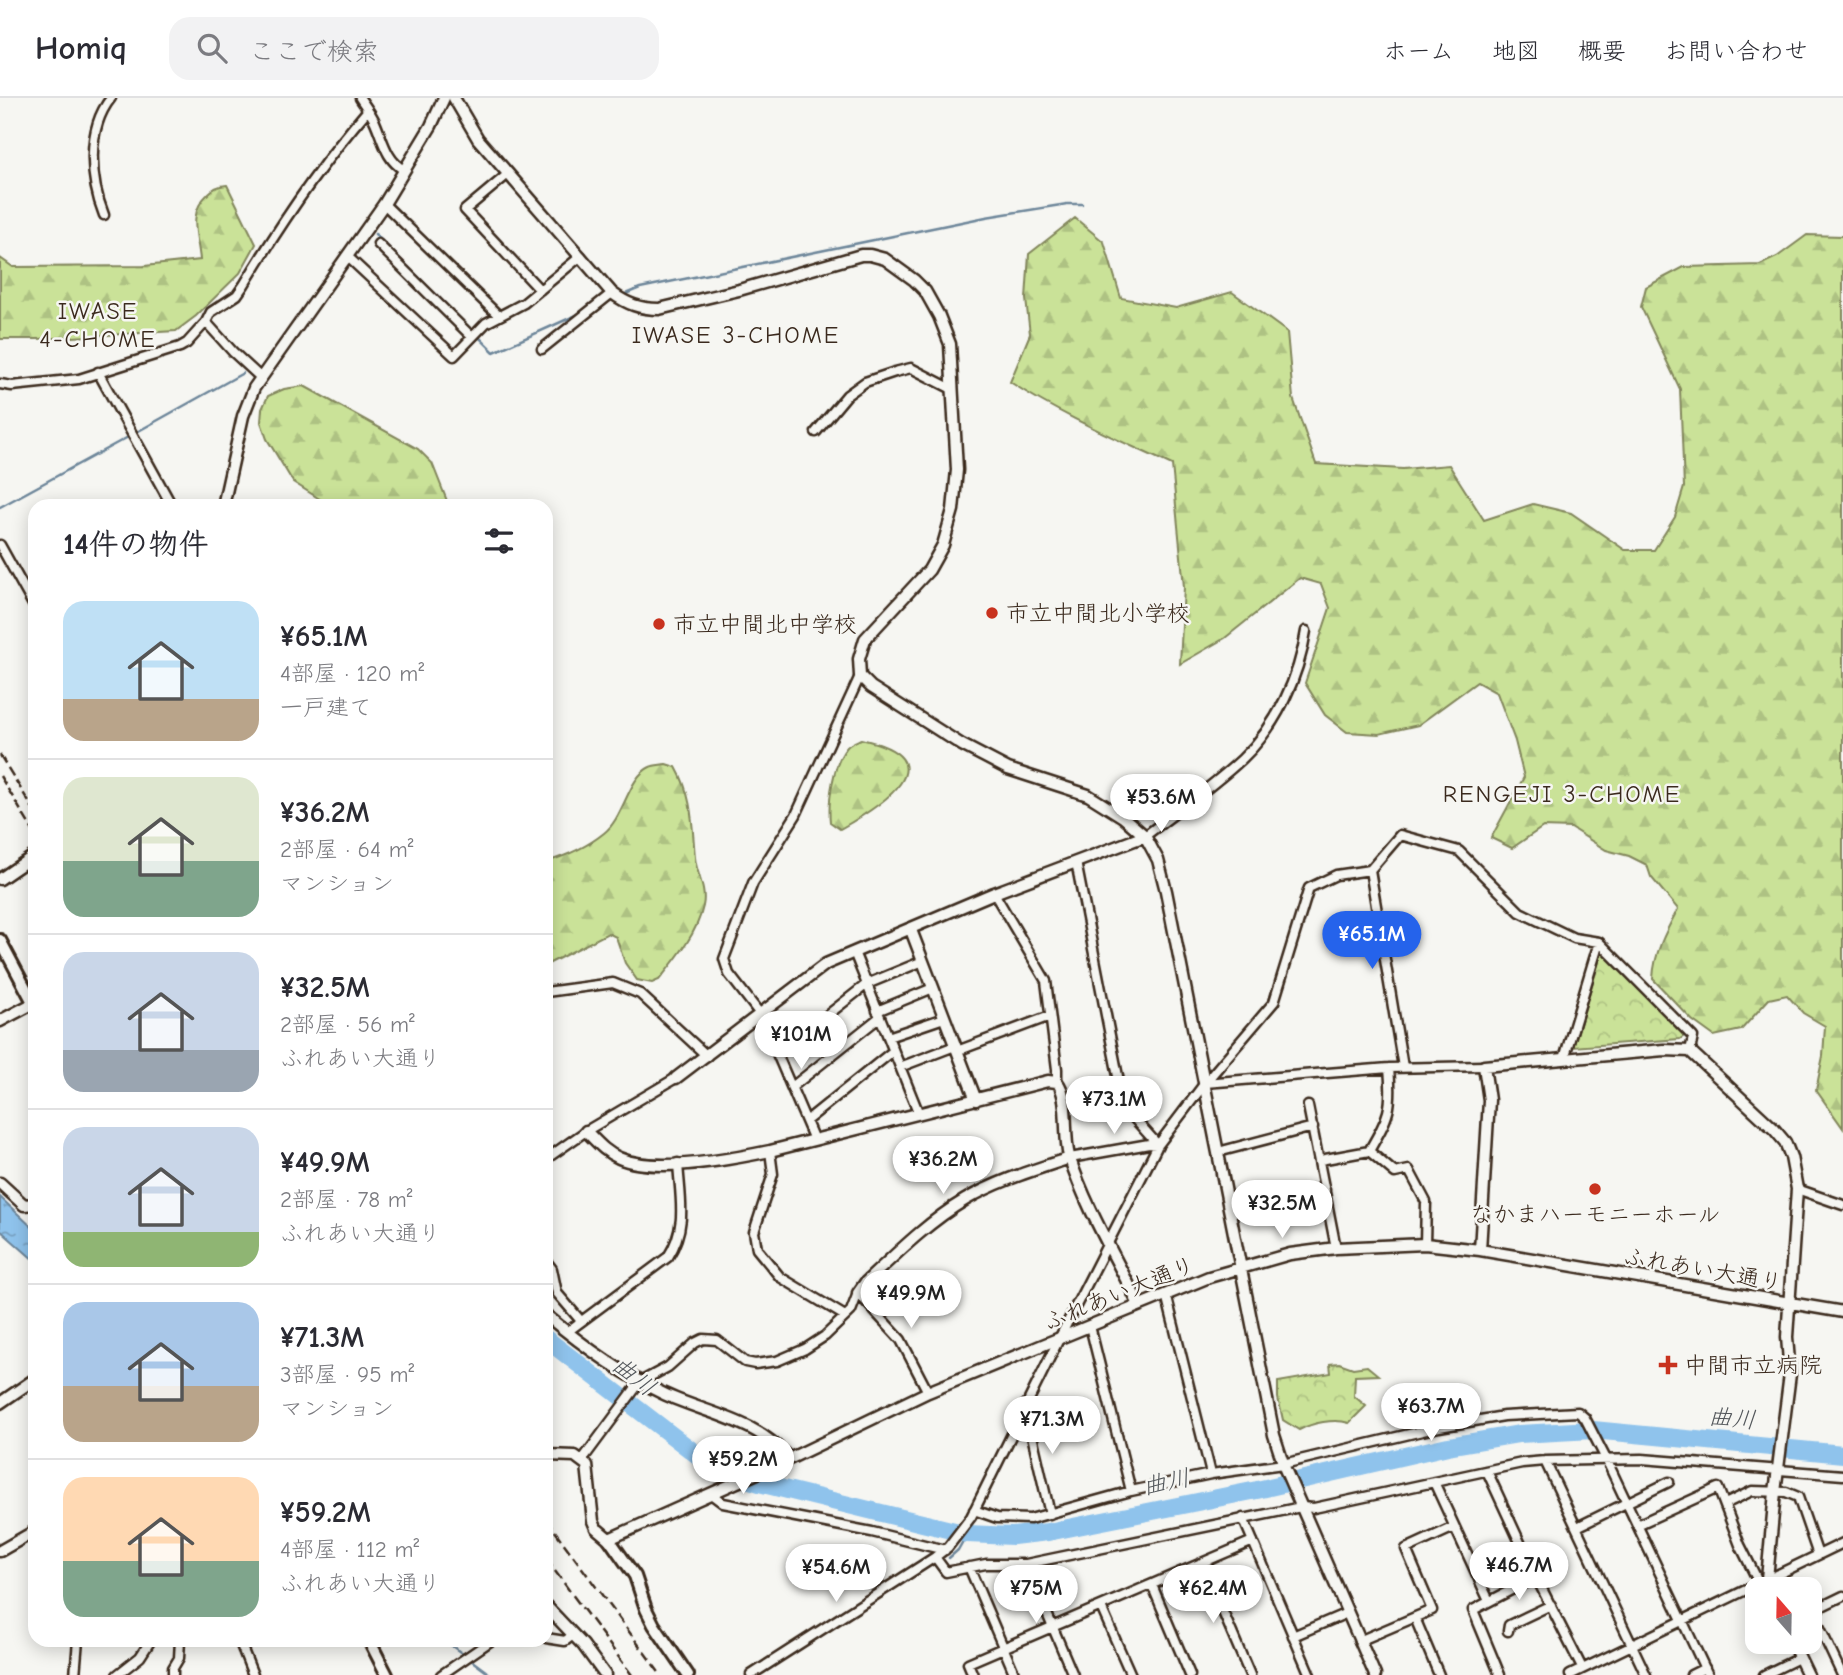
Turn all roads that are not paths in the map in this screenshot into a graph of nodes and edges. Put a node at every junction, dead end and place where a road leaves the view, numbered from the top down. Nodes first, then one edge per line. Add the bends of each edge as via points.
1 (111, 98) edge
2 (360, 98) edge
3 (444, 98) edge
4 (454, 98) edge
5 (368, 111) junction
6 (404, 170) junction
7 (509, 174) junction
8 (384, 204) junction
9 (104, 215) dead end
10 (377, 244) dead end
11 (581, 256) junction
12 (348, 257) junction
13 (540, 290) junction
14 (612, 293) junction
15 (498, 315) junction
16 (206, 322) junction
17 (472, 337) junction
18 (542, 349) dead end
19 (97, 372) junction
20 (261, 378) junction
21 (0, 384) edge
22 (952, 389) junction
23 (816, 432) dead end
24 (168, 499) edge
25 (225, 499) edge
26 (0, 545) edge
27 (28, 595) edge
28 (1306, 631) dead end
29 (860, 676) junction
30 (1145, 836) junction
31 (28, 860) edge
32 (1076, 862) junction
33 (1370, 870) junction
34 (0, 879) edge
35 (994, 893) junction
36 (911, 930) junction
37 (0, 940) edge
38 (1599, 942) junction
39 (854, 952) junction
40 (923, 961) junction
41 (867, 984) junction
42 (933, 988) junction
43 (553, 991) edge
44 (28, 993) edge
45 (28, 1007) edge
46 (760, 1014) junction
47 (879, 1014) junction
48 (1050, 1016) junction
49 (944, 1018) junction
50 (0, 1021) edge
51 (888, 1037) junction
52 (956, 1048) junction
53 (893, 1051) junction
54 (1690, 1051) junction
55 (778, 1054) junction
56 (707, 1056) junction
57 (1563, 1059) junction
58 (1484, 1066) junction
59 (900, 1067) junction
60 (1403, 1067) junction
61 (1389, 1068) junction
62 (676, 1078) joint
63 (1057, 1082) junction
64 (1205, 1083) junction
65 (792, 1087) junction
66 (976, 1100) junction
67 (1308, 1106) dead end
68 (919, 1114) junction
69 (806, 1121) junction
70 (1313, 1127) junction
71 (586, 1131) junction
72 (814, 1140) junction
73 (1158, 1145) junction
74 (1369, 1151) junction
75 (769, 1152) junction
76 (1218, 1152) junction
77 (553, 1153) edge
78 (1070, 1158) junction
79 (1320, 1160) junction
80 (678, 1163) junction
81 (0, 1183) edge
82 (1797, 1189) junction
83 (1325, 1190) junction
84 (28, 1205) edge
85 (1843, 1205) edge
86 (1230, 1213) junction
87 (1108, 1242) junction
88 (1425, 1244) junction
89 (1336, 1248) junction
90 (1480, 1250) junction
91 (1241, 1268) junction
92 (553, 1274) edge
93 (858, 1293) junction
94 (1166, 1294) junction
95 (1139, 1305) junction
96 (1789, 1305) junction
97 (1843, 1312) edge
98 (845, 1316) junction
99 (553, 1321) edge
100 (582, 1321) junction
101 (1090, 1326) junction
102 (567, 1332) junction
103 (1059, 1339) junction
104 (640, 1382) junction
105 (28, 1384) edge
106 (928, 1392) junction
107 (0, 1403) edge
108 (1025, 1405) junction
109 (553, 1455) edge
110 (1605, 1457) junction
111 (583, 1459) junction
112 (789, 1459) junction
113 (1545, 1461) junction
114 (1778, 1465) junction
115 (1284, 1466) junction
116 (1488, 1471) junction
117 (1211, 1474) junction
118 (1843, 1475) edge
119 (1434, 1482) junction
120 (1668, 1482) dead end
121 (1131, 1491) junction
122 (1775, 1492) junction
123 (710, 1494) junction
124 (1627, 1503) junction
125 (1300, 1504) junction
126 (1725, 1504) junction
127 (972, 1513) junction
128 (1050, 1514) junction
129 (1243, 1518) junction
130 (1637, 1525) junction
131 (1454, 1527) junction
132 (1577, 1527) junction
133 (28, 1535) edge
134 (609, 1539) junction
135 (1253, 1541) junction
136 (1843, 1543) edge
137 (946, 1548) junction
138 (0, 1551) edge
139 (1818, 1555) junction
140 (935, 1557) junction
141 (1202, 1563) junction
142 (1026, 1564) junction
143 (969, 1567) junction
144 (1536, 1577) junction
145 (1762, 1577) edge
146 (1766, 1577) edge
147 (1778, 1577) edge
148 (1152, 1586) junction
149 (1745, 1593) edge
150 (1843, 1596) edge
151 (1489, 1601) junction
152 (1551, 1605) junction
153 (1822, 1606) edge
154 (1101, 1607) junction
155 (1347, 1612) junction
156 (553, 1614) edge
157 (1415, 1618) junction
158 (1681, 1620) junction
159 (1053, 1628) junction
160 (1508, 1630) dead end
161 (1822, 1634) edge
162 (573, 1635) junction
163 (1293, 1636) junction
164 (553, 1639) edge
165 (1359, 1641) junction
166 (1631, 1644) junction
167 (77, 1647) edge
168 (146, 1647) edge
169 (180, 1647) edge
170 (242, 1647) edge
171 (373, 1647) edge
172 (482, 1647) edge
173 (1003, 1648) junction
174 (1798, 1654) edge
175 (1800, 1658) junction
176 (1586, 1666) junction
177 (1707, 1672) edge
178 (75, 1675) edge
179 (117, 1675) edge
180 (173, 1675) edge
181 (253, 1675) edge
182 (387, 1675) edge
183 (442, 1675) edge
184 (605, 1675) edge
185 (688, 1675) edge
186 (751, 1675) edge
187 (973, 1675) edge
188 (1015, 1675) edge
189 (1073, 1675) edge
190 (1131, 1675) edge
191 (1190, 1675) edge
192 (1250, 1675) edge
193 (1310, 1675) edge
194 (1375, 1675) edge
195 (1439, 1675) edge
196 (1500, 1675) edge
197 (1570, 1675) edge
198 (1595, 1675) edge
199 (1646, 1675) edge
200 (1691, 1675) edge
201 (1764, 1675) edge
202 (1808, 1675) edge
203 (1842, 1675) edge

1 - 9 street via 101,111 93,163
2 - 5 street
3 - 6 street
4 - 7 street via 478,139
5 - 6 street via 395,165
5 - 16 street via 347,134 237,295 220,304
6 - 8 street
7 - 11 street
7 - 13 street via 465,210
8 - 12 street
8 - 15 street
10 - 17 street
11 - 13 street
11 - 14 street
12 - 17 street via 454,356
12 - 20 street
13 - 15 street
14 - 18 street
14 - 22 street via 639,308 659,309 861,255 877,256 897,265 925,291 950,344
15 - 17 street
16 - 19 street via 180,347
16 - 20 street
19 - 21 street via 79,379
19 - 24 street
20 - 25 street via 243,416
22 - 23 street via 911,369 895,372 865,382 847,395
22 - 29 street via 957,470 943,545 929,570 865,639
26 - 27 street
28 - 30 street via 1292,685 1270,725 1243,758
29 - 30 street via 962,746 1008,769 1088,795
29 - 46 street via 796,815 753,883 726,950 729,974
30 - 32 street
30 - 64 street via 1166,891
31 - 34 street
32 - 35 street
32 - 73 street via 1124,1107
33 - 38 street via 1401,835 1446,846 1459,851 1520,912 1574,938
33 - 60 street
33 - 64 street via 1336,875 1309,888 1274,1002
35 - 36 street
35 - 48 street via 1046,981
36 - 39 street
36 - 40 street
37 - 44 main road
38 - 54 street via 1693,1037
38 - 57 street
39 - 41 street
39 - 46 street via 826,964
40 - 41 street
40 - 42 street
41 - 47 street
41 - 55 street
42 - 47 street
42 - 49 street
43 - 56 street via 613,983 640,994
45 - 50 street
46 - 55 street
46 - 56 street
47 - 51 street
47 - 65 street
48 - 52 street
48 - 63 street
49 - 51 street
49 - 52 street
51 - 53 street
52 - 59 street
52 - 66 street
53 - 59 street
53 - 69 street
54 - 57 street
54 - 82 street via 1774,1129 1791,1157
55 - 65 street
56 - 62 street
57 - 58 street
58 - 60 street
58 - 90 street via 1489,1100
59 - 68 street
60 - 61 street
61 - 64 street
61 - 74 street via 1392,1099 1388,1118
62 - 71 street
63 - 66 street
63 - 78 street
64 - 73 street
64 - 76 street
65 - 69 street
66 - 68 street
67 - 70 street
68 - 72 street
69 - 72 street
70 - 76 street
70 - 79 street
71 - 77 street
71 - 80 street via 622,1159
72 - 75 street
73 - 78 street
73 - 87 street
74 - 79 street
74 - 88 street via 1395,1173 1409,1170 1426,1202
75 - 80 street
75 - 98 street via 773,1174 754,1232 757,1249 780,1277
76 - 86 street
78 - 87 street
78 - 93 street via 1011,1178 964,1201 930,1225
79 - 83 street
80 - 100 street via 681,1228 676,1244 668,1257
81 - 84 street
82 - 85 street
82 - 96 street
83 - 86 street
83 - 89 street
86 - 91 street
87 - 95 street
87 - 103 street
88 - 89 street, ふれあい大通り
88 - 90 street, ふれあい大通り
89 - 91 street, ふれあい大通り via 1290,1254
90 - 96 street, ふれあい大通り
91 - 94 street, ふれあい大通り
91 - 115 street
92 - 100 street via 557,1293
93 - 98 street
93 - 106 street via 901,1340
94 - 95 street, ふれあい大通り
94 - 117 street
95 - 101 street, ふれあい大通り
96 - 97 street, ふれあい大通り
96 - 114 street via 1790,1374
98 - 104 street via 815,1344 765,1363 745,1362 723,1343 703,1339
99 - 102 street
100 - 102 street
101 - 103 street, ふれあい大通り
101 - 121 street
102 - 104 street
103 - 106 street, ふれあい大通り
103 - 108 street
104 - 111 street
104 - 112 street via 755,1429
105 - 107 street
106 - 112 street, ふれあい大通り
108 - 127 street
108 - 128 street
109 - 111 street
110 - 113 street
110 - 114 street
110 - 115 street via 1578,1412 1504,1416 1439,1427
110 - 124 street
111 - 134 street via 590,1474 593,1521
112 - 123 street, ふれあい大通り
113 - 116 street
113 - 132 street
114 - 118 street
114 - 122 street
115 - 117 street
115 - 125 street
116 - 119 street
116 - 144 street
117 - 121 street
119 - 125 street via 1314,1508
119 - 131 street
120 - 124 street
121 - 128 street
122 - 126 street via 1752,1491
122 - 139 street via 1798,1497
122 - 146 street
123 - 134 street, ふれあい大通り
123 - 137 street via 723,1503
124 - 130 street
124 - 132 street
125 - 129 street
125 - 155 street
126 - 130 street via 1718,1488
126 - 145 street
127 - 128 street via 1011,1520
127 - 137 street
129 - 135 street
129 - 142 street
130 - 158 street
131 - 151 street
131 - 157 street via 1406,1549 1432,1610
132 - 166 street
133 - 138 street
134 - 185 main road via 635,1576 654,1625
135 - 141 street
135 - 163 street
136 - 139 street
137 - 140 street
139 - 147 street
140 - 143 street via 946,1572
140 - 186 street
141 - 148 street
141 - 192 street
142 - 143 street
142 - 159 street
143 - 173 street
144 - 151 street
144 - 152 street
148 - 154 street
148 - 191 street
149 - 158 street
150 - 153 street
151 - 196 street via 1473,1610
152 - 160 street
152 - 176 street
154 - 159 street
154 - 190 street
155 - 163 street
155 - 165 street
156 - 162 street
157 - 165 street
157 - 195 street
158 - 166 street
158 - 177 street
159 - 173 street
159 - 189 street
161 - 203 street
162 - 164 street via 565,1641
162 - 184 street
163 - 193 street
165 - 194 street
166 - 176 street
166 - 199 street
167 - 178 street
168 - 179 street
169 - 180 street
170 - 181 street
171 - 182 main road
172 - 183 street
173 - 187 street via 968,1663
173 - 188 street
174 - 175 street
175 - 201 street
175 - 202 street
176 - 197 street
176 - 198 street
177 - 200 street

